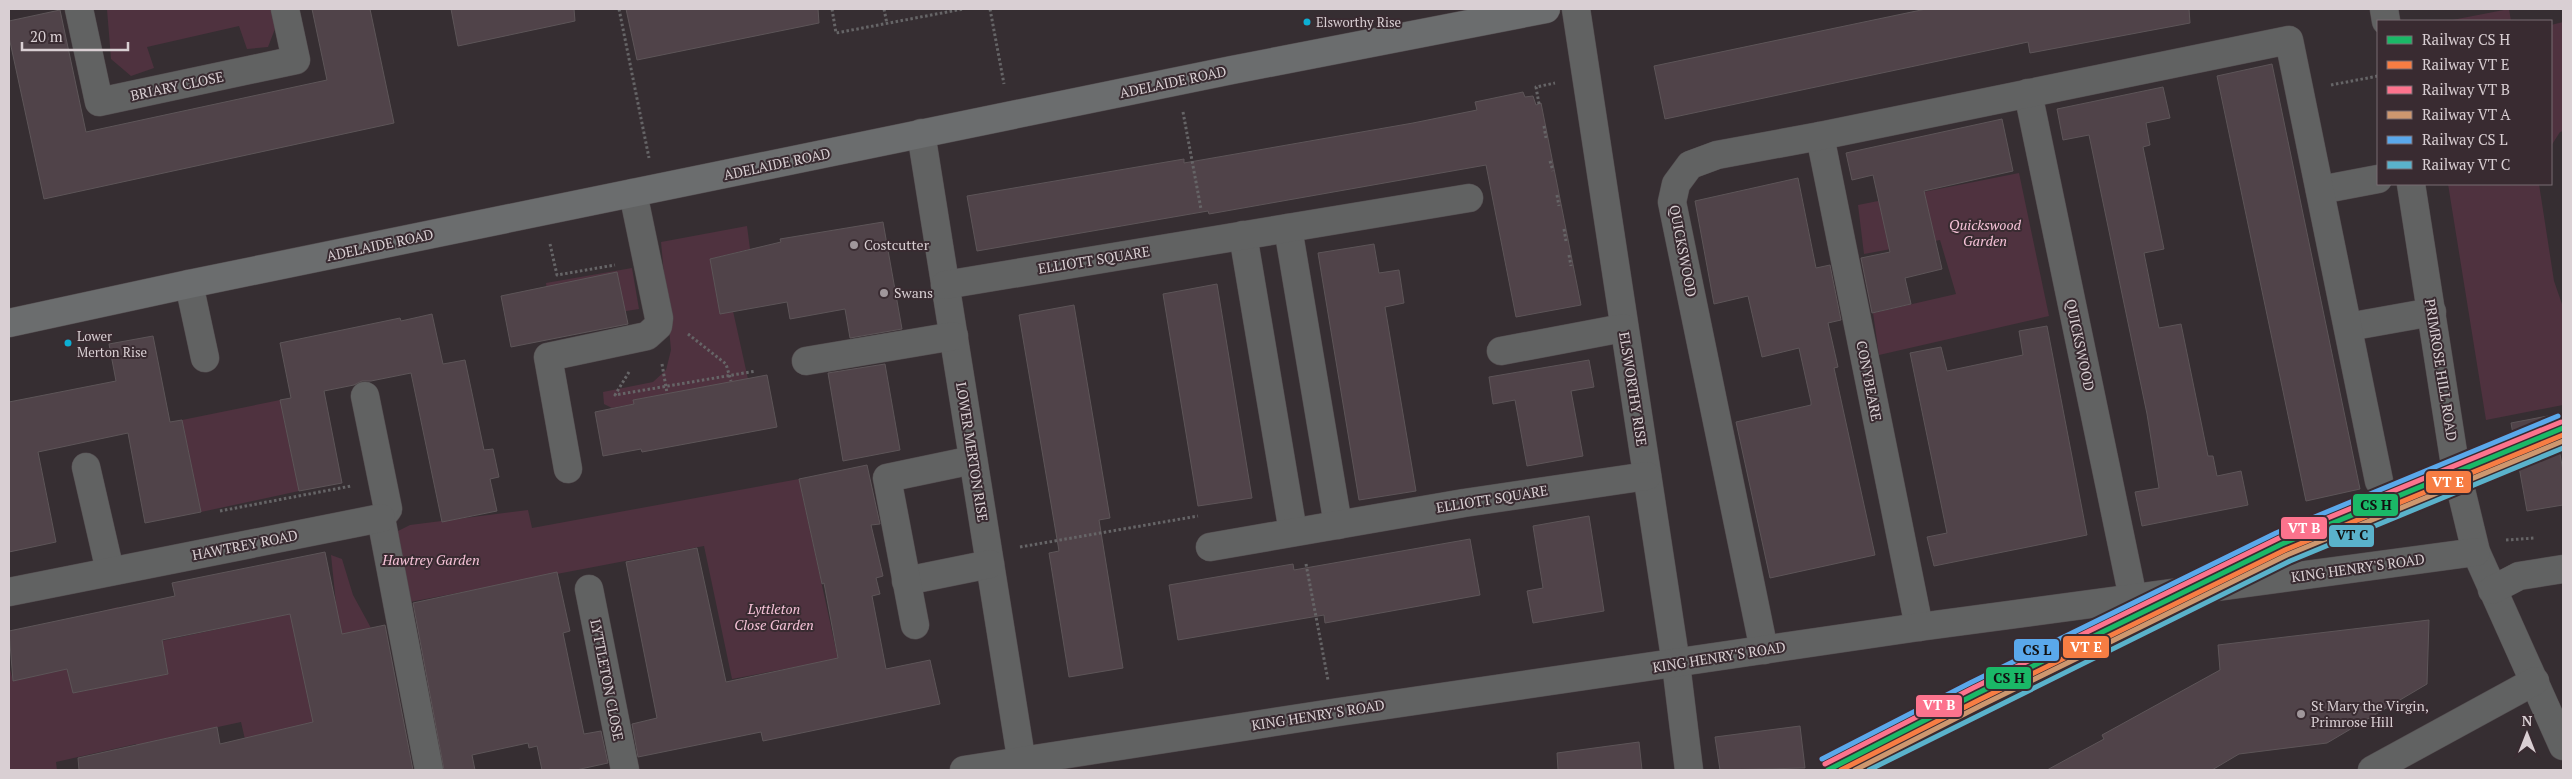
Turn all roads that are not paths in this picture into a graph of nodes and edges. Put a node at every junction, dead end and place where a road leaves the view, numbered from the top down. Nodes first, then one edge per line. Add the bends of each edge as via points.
1 (79, 9) edge
2 (285, 9) edge
3 (1546, 9) edge
4 (1576, 9) edge
5 (2028, 93) junction
6 (921, 133) junction
7 (1820, 136) junction
8 (2377, 179) edge
9 (2411, 185) edge
10 (2320, 190) junction
11 (644, 191) junction
12 (1469, 198) dead end
13 (1288, 228) junction
14 (1244, 235) junction
15 (189, 284) junction
16 (945, 285) junction
17 (2432, 312) junction
18 (9, 323) edge
19 (2348, 327) junction
20 (1623, 328) junction
21 (954, 336) junction
22 (1501, 351) dead end
23 (205, 358) dead end
24 (806, 361) dead end
25 (365, 396) dead end
26 (973, 460) junction
27 (86, 467) dead end
28 (568, 469) dead end
29 (1647, 476) junction
30 (2379, 481) road end
31 (380, 518) junction
32 (1338, 525) junction
33 (1297, 532) junction
34 (1210, 546) road end
35 (2476, 552) junction
36 (989, 558) junction
37 (2563, 568) edge
38 (110, 571) junction
39 (906, 581) junction
40 (589, 589) dead end
41 (2492, 590) junction
42 (9, 592) edge
43 (2132, 598) junction
44 (914, 625) dead end
45 (1919, 627) junction
46 (1764, 650) junction
47 (1676, 664) junction
48 (2535, 682) junction
49 (2563, 746) edge
50 (1022, 766) edge
51 (429, 770) edge
52 (625, 770) edge
53 (964, 770) edge
54 (1689, 770) edge
55 (2372, 770) edge

1 - 2 street, BRIARY CLOSE via 99,102 296,60
3 - 6 main road, ADELAIDE ROAD
4 - 20 street, ELSWORTHY RISE
5 - 7 street, QUICKSWOOD
5 - 10 street, QUICKSWOOD via 2290,40
5 - 43 street, QUICKSWOOD
6 - 11 main road, ADELAIDE ROAD
6 - 16 street, LOWER MERTON RISE
7 - 45 street, CONYBEARE
7 - 46 street, QUICKSWOOD via 1716,154 1690,165 1676,184 1672,202
8 - 10 street
9 - 17 street, PRIMROSE HILL ROAD
10 - 19 street
11 - 15 main road, ADELAIDE ROAD
11 - 28 street via 650,328 548,357
12 - 13 street, ELLIOTT SQUARE
13 - 14 street, ELLIOTT SQUARE
13 - 32 street
14 - 16 street, ELLIOTT SQUARE
14 - 33 street
15 - 18 main road, ADELAIDE ROAD
15 - 23 street
16 - 21 street, LOWER MERTON RISE
17 - 19 street
17 - 35 street, PRIMROSE HILL ROAD via 2455,465
19 - 30 street
20 - 22 street
20 - 29 street, ELSWORTHY RISE
21 - 24 street
21 - 26 street, LOWER MERTON RISE
25 - 31 street via 388,509
26 - 36 street, LOWER MERTON RISE
26 - 39 street via 887,478
27 - 38 street
29 - 32 street, ELLIOTT SQUARE
29 - 47 street, ELSWORTHY RISE
31 - 38 street, HAWTREY ROAD
31 - 51 street
32 - 33 street, ELLIOTT SQUARE
33 - 34 street, ELLIOTT SQUARE
35 - 41 street, PRIMROSE HILL ROAD
35 - 43 street, KING HENRY'S ROAD
36 - 39 street
36 - 50 street, LOWER MERTON RISE
37 - 41 street via 2519,576
38 - 42 street, HAWTREY ROAD
39 - 44 street
40 - 52 street, LYTTLETON CLOSE
41 - 48 street, PRIMROSE HILL ROAD
43 - 45 street, KING HENRY'S ROAD
45 - 46 street, KING HENRY'S ROAD
46 - 47 street, KING HENRY'S ROAD
47 - 50 street, KING HENRY'S ROAD via 1339,712
47 - 54 street, ELSWORTHY RISE
48 - 49 street, PRIMROSE HILL ROAD
48 - 55 street
50 - 53 street, KING HENRY'S ROAD

